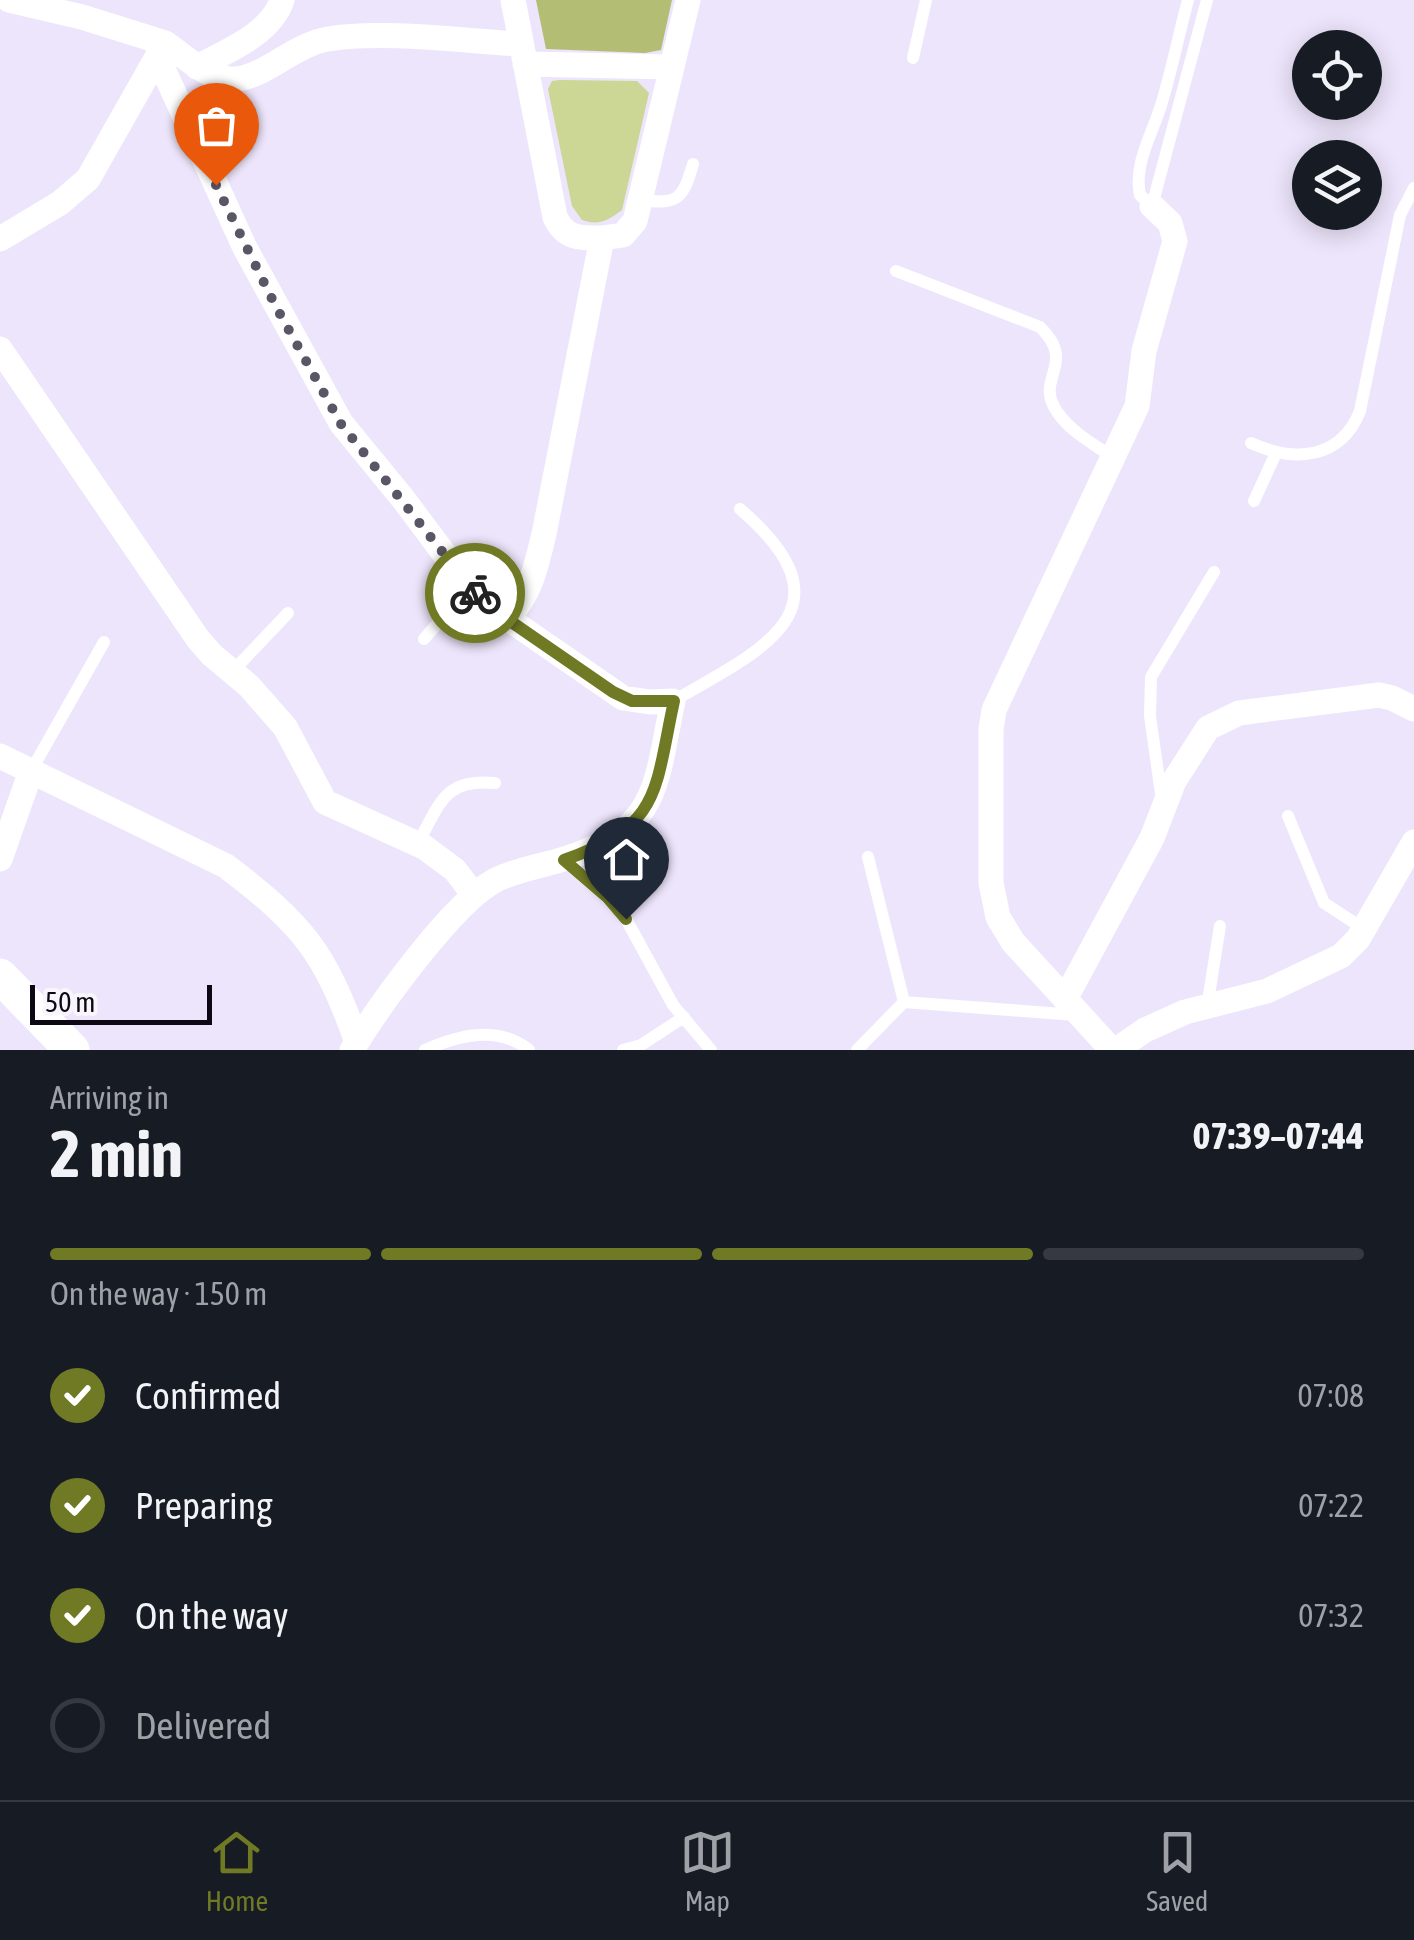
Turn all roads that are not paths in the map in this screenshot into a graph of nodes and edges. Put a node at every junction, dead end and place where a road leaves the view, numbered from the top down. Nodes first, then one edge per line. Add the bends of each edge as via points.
1 (8, 0) edge
2 (282, 0) edge
3 (512, 0) edge
4 (688, 0) edge
5 (926, 0) edge
6 (1188, 0) edge
7 (1207, 0) edge
8 (161, 51) junction
9 (523, 54) junction
10 (914, 58) dead end
11 (197, 67) junction
12 (672, 67) junction
13 (693, 164) dead end
14 (1414, 188) edge
15 (641, 200) junction
16 (1152, 206) junction
17 (602, 238) junction
18 (0, 239) edge
19 (896, 271) dead end
20 (0, 349) edge
21 (1251, 443) dead end
22 (1276, 453) junction
23 (1114, 458) junction
24 (1254, 502) dead end
25 (740, 509) dead end
26 (1214, 572) dead end
27 (469, 588) junction
28 (288, 613) dead end
29 (507, 618) junction
30 (424, 639) dead end
31 (104, 642) dead end
32 (232, 672) junction
33 (674, 701) junction
34 (1414, 708) edge
35 (0, 756) edge
36 (31, 770) junction
37 (495, 782) dead end
38 (1163, 809) junction
39 (1288, 816) dead end
40 (1414, 842) edge
41 (418, 843) junction
42 (868, 857) dead end
43 (0, 859) edge
44 (564, 860) junction
45 (474, 895) junction
46 (1220, 926) dead end
47 (1364, 929) junction
48 (0, 976) edge
49 (904, 1002) junction
50 (1073, 1007) junction
51 (1207, 1007) junction
52 (684, 1017) junction
53 (355, 1046) edge
54 (72, 1050) edge
55 (424, 1050) edge
56 (530, 1050) edge
57 (623, 1050) edge
58 (711, 1050) edge
59 (857, 1050) edge
60 (1114, 1050) edge

1 - 8 street via 82,17
2 - 11 street via 255,34
3 - 9 street
4 - 12 street
5 - 10 lane
6 - 16 lane via 1139,175 1140,194
7 - 16 lane
8 - 11 street
8 - 18 street via 88,179
8 - 27 street via 245,248 341,424
9 - 11 street via 353,36 295,48 250,78 222,78
9 - 12 street
9 - 17 street via 560,230
12 - 15 street
13 - 15 lane via 679,197
14 - 22 lane via 1400,216 1353,428 1331,448
15 - 17 street via 630,230
16 - 23 street via 1170,223 1175,241 1144,351 1137,406
17 - 29 street via 540,550 524,598
19 - 23 lane via 1040,327 1057,346 1050,393 1058,414
20 - 32 street via 198,639
21 - 22 lane
22 - 24 lane
23 - 50 street via 994,710 991,730 993,902 1013,942
25 - 33 lane via 766,532 794,578 792,614 782,630
26 - 38 lane via 1150,677
27 - 29 street
27 - 30 lane
28 - 32 lane
29 - 33 street via 623,698
31 - 36 lane
32 - 41 street via 285,727 325,802
33 - 44 street via 643,814 613,840
34 - 38 street via 1378,695 1221,719 1197,740
35 - 36 street
36 - 43 street
36 - 53 street via 226,866 282,912 315,948 338,990
37 - 41 lane via 450,790
38 - 50 street
39 - 47 lane via 1324,903
40 - 47 street
41 - 45 street via 455,870
42 - 49 lane
44 - 45 street via 509,874
44 - 52 lane via 626,919
45 - 53 street
46 - 51 lane
47 - 51 street via 1341,956 1267,990
48 - 54 main road
49 - 50 lane
49 - 59 lane
50 - 60 street
51 - 60 street via 1160,1022
52 - 57 lane
52 - 58 lane
55 - 56 lane via 495,1034

